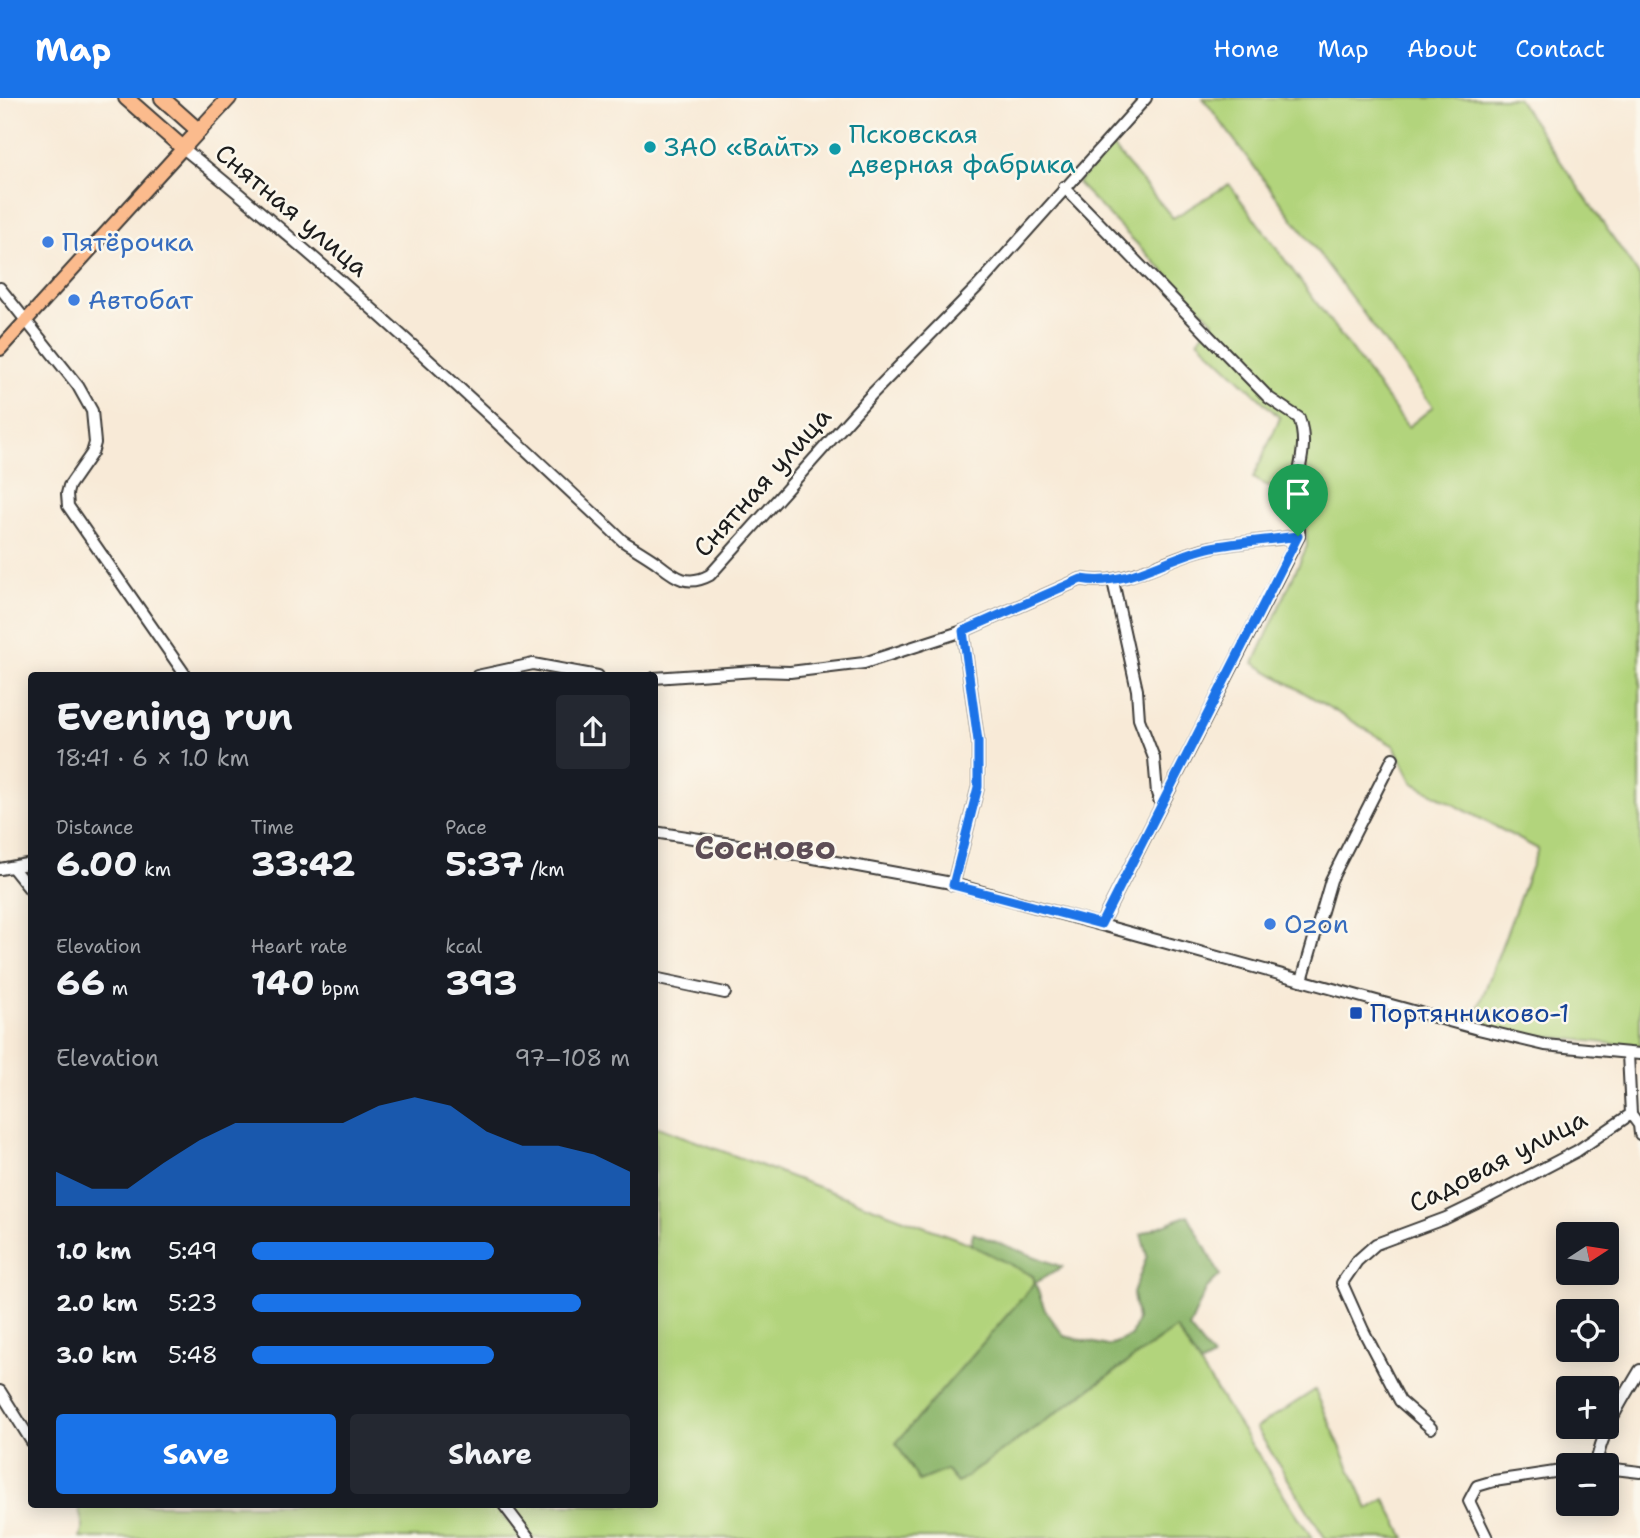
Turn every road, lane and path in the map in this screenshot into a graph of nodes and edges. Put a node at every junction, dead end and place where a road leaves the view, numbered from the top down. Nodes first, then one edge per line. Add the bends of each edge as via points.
1 (127, 98) edge
2 (162, 98) edge
3 (229, 98) edge
4 (1146, 98) edge
5 (199, 131) junction
6 (183, 148) junction
7 (1064, 187) junction
8 (0, 288) edge
9 (25, 321) junction
10 (0, 349) edge
11 (1298, 536) junction
12 (1113, 581) junction
13 (963, 631) junction
14 (183, 672) edge
15 (496, 672) edge
16 (576, 672) edge
17 (658, 678) edge
18 (1393, 758) dead end
19 (1161, 805) junction
20 (658, 833) edge
21 (28, 864) edge
22 (12, 867) junction
23 (0, 869) edge
24 (953, 885) junction
25 (28, 887) edge
26 (1106, 925) junction
27 (658, 979) edge
28 (1302, 980) junction
29 (725, 993) dead end
30 (1634, 1054) edge
31 (1631, 1114) junction
32 (1640, 1125) edge
33 (1640, 1134) edge
34 (1640, 1370) edge
35 (0, 1391) edge
36 (1431, 1428) dead end
37 (28, 1436) edge
38 (1598, 1453) edge
39 (1619, 1470) edge
40 (1640, 1472) edge
41 (1556, 1473) edge
42 (505, 1508) edge
43 (529, 1538) edge
44 (1487, 1538) edge

1 - 6 highway
2 - 5 highway
3 - 5 highway
4 - 7 street, Снятная улица
5 - 6 highway
6 - 7 street, Снятная улица via 415,345 623,541 676,579 687,581 710,575
6 - 9 main road
7 - 11 street via 1269,398 1299,418 1304,438 1296,501
8 - 9 street
9 - 10 main road
9 - 14 street via 78,386 92,411 96,443 69,486 68,506
11 - 12 street via 1212,547
11 - 19 street
12 - 13 street via 1081,579
12 - 19 street
13 - 17 street via 864,663 790,672
13 - 24 street via 978,741 978,787
15 - 16 street via 533,664
18 - 28 street via 1331,880
19 - 26 street
20 - 24 street
21 - 22 street
22 - 23 street
22 - 25 street
24 - 26 street
26 - 28 street
27 - 29 street
28 - 30 street via 1545,1045
30 - 31 street
31 - 32 street
31 - 36 street, Садовая улица via 1577,1151 1479,1202 1376,1244 1342,1283 1400,1401
32 - 33 street
34 - 38 street
35 - 37 street
39 - 40 street
41 - 44 street via 1477,1486 1469,1501
42 - 43 street

